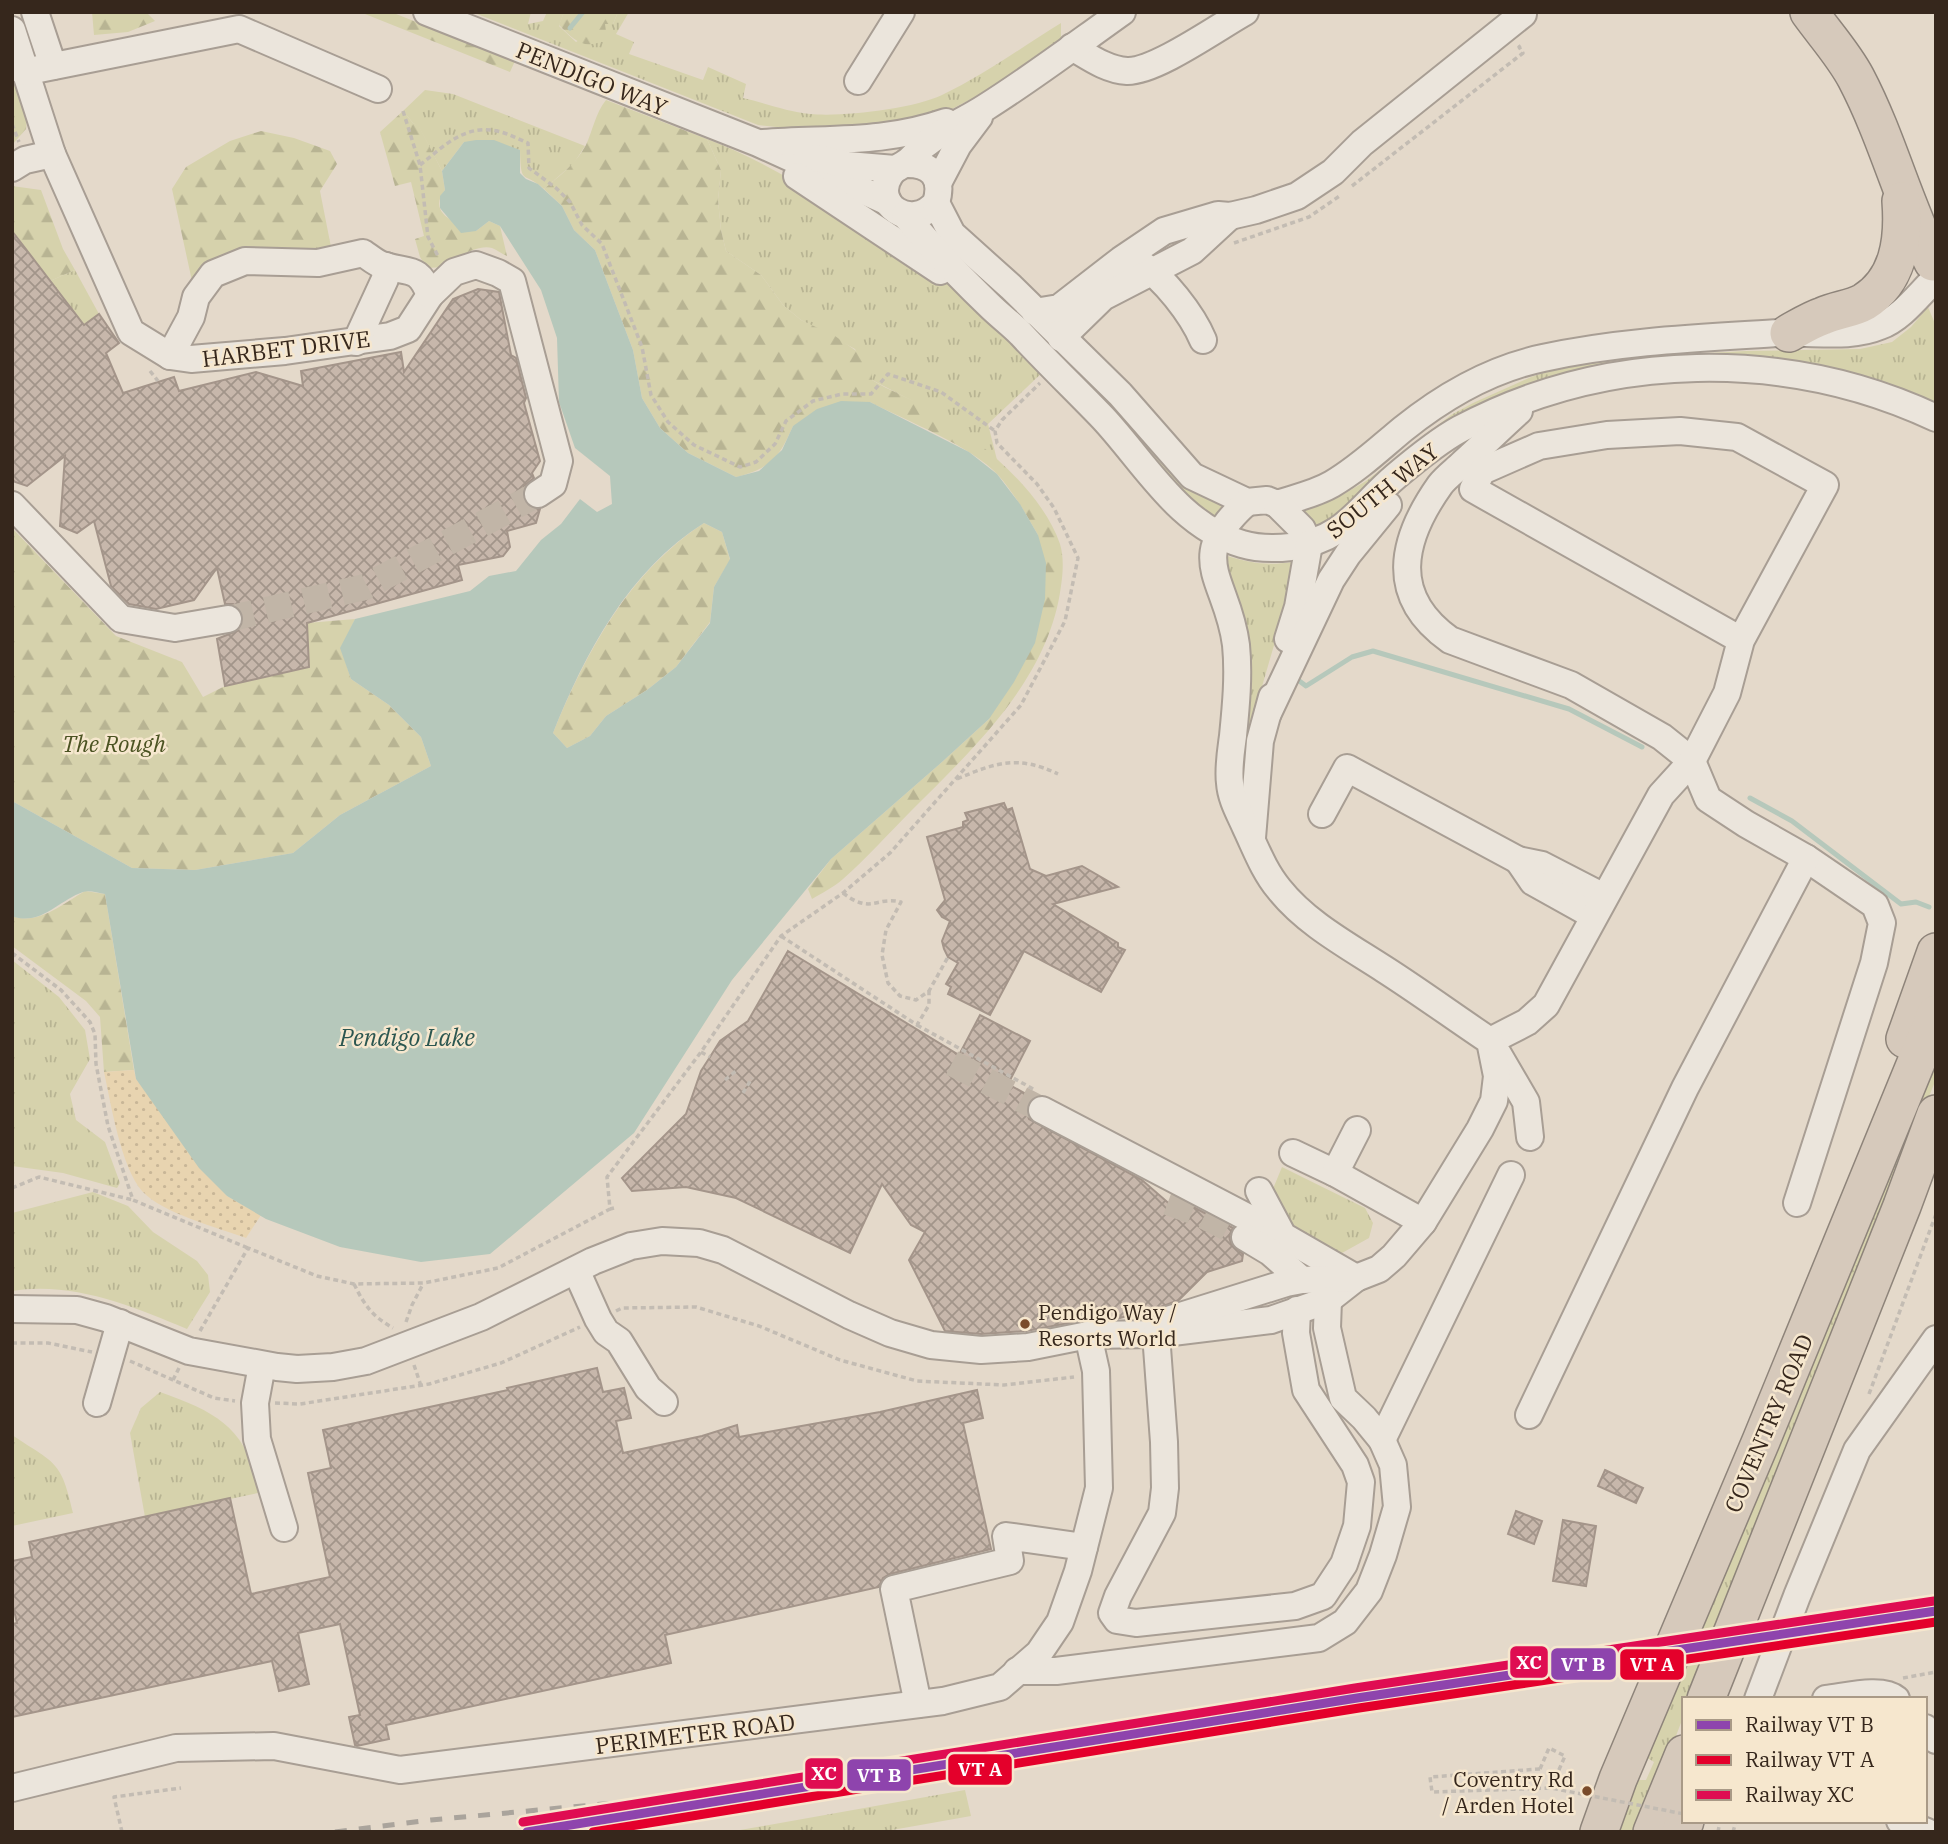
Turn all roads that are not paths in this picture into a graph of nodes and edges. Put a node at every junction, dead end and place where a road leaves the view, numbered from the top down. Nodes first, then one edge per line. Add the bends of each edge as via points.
1 (35, 12) edge
2 (426, 12) edge
3 (901, 12) edge
4 (1245, 12) edge
5 (1809, 12) edge
6 (1121, 13) edge
7 (1523, 14) edge
8 (12, 30) edge
9 (1072, 47) junction
10 (52, 66) junction
11 (24, 72) junction
12 (858, 81) dead end
13 (378, 89) dead end
14 (986, 107) junction
15 (758, 144) junction
16 (52, 153) junction
17 (900, 166) junction
18 (12, 168) edge
19 (1900, 185) junction
20 (937, 193) junction
21 (897, 209) junction
22 (1230, 216) junction
23 (1935, 261) edge
24 (386, 266) junction
25 (1145, 270) junction
26 (430, 295) junction
27 (1073, 297) junction
28 (990, 306) junction
29 (1035, 312) junction
30 (1183, 331) dead end
31 (1789, 333) junction
32 (1058, 335) junction
33 (356, 342) junction
34 (1035, 352) junction
35 (170, 356) junction
36 (1534, 397) junction
37 (1936, 418) edge
38 (1446, 438) junction
39 (538, 494) tunnel mouth
40 (1247, 502) junction
41 (1277, 504) junction
42 (12, 505) edge
43 (1218, 534) junction
44 (1309, 544) junction
45 (228, 619) tunnel mouth
46 (1741, 640) junction
47 (1268, 713) junction
48 (1692, 761) junction
49 (1322, 814) dead end
50 (1252, 840) junction
51 (1807, 858) junction
52 (1599, 906) junction
53 (1936, 952) edge
54 (1936, 1014) edge
55 (1489, 1041) junction
56 (1043, 1102) tunnel mouth
57 (1936, 1114) edge
58 (1357, 1130) dead end
59 (1936, 1135) edge
60 (1531, 1137) dead end
61 (1293, 1153) dead end
62 (1335, 1173) junction
63 (1511, 1175) dead end
64 (1869, 1175) junction
65 (1936, 1181) edge
66 (1259, 1191) dead end
67 (1797, 1203) dead end
68 (1919, 1210) edge
69 (1423, 1222) junction
70 (1283, 1236) junction
71 (1245, 1237) tunnel mouth
72 (576, 1270) junction
73 (1356, 1278) junction
74 (1302, 1280) junction
75 (1328, 1300) junction
76 (12, 1309) edge
77 (1297, 1310) junction
78 (120, 1323) junction
79 (1117, 1334) junction
80 (1156, 1334) junction
81 (1088, 1335) junction
82 (1936, 1339) edge
83 (262, 1365) junction
84 (664, 1402) dead end
85 (97, 1403) dead end
86 (1529, 1415) dead end
87 (1382, 1440) junction
88 (284, 1528) dead end
89 (1084, 1547) junction
90 (1771, 1599) junction
91 (1017, 1671) junction
92 (1737, 1688) edge
93 (1888, 1696) edge
94 (1867, 1697) edge
95 (918, 1704) junction
96 (1682, 1760) edge
97 (1682, 1773) edge
98 (12, 1788) edge
99 (1905, 1823) edge
100 (1599, 1832) edge
101 (1652, 1832) edge
102 (1668, 1832) edge
103 (1927, 1832) edge

1 - 10 street
2 - 15 street, PENDIGO WAY
3 - 12 street
4 - 9 street via 1147,68 1128,71 1105,66
5 - 19 highway via 1855,76
6 - 9 street
7 - 22 street via 1362,143 1334,172 1297,195
8 - 11 street, HARBET DRIVE
9 - 14 street
10 - 11 street
10 - 13 street via 239,29
11 - 16 street, HARBET DRIVE
14 - 15 street via 893,137
14 - 17 street via 927,143
14 - 20 street via 958,145
15 - 17 street, PENDIGO WAY via 847,165
15 - 21 street, PENDIGO WAY
15 - 28 street via 778,165
16 - 18 street
16 - 35 street, HARBET DRIVE via 131,332
17 - 20 street via 919,163 931,171
17 - 21 street via 886,184
19 - 23 highway
19 - 31 highway via 1902,240 1884,286 1862,303 1823,315
20 - 21 street via 923,215
20 - 29 street, SOUTH WAY via 952,234
21 - 28 street, SOUTH WAY
22 - 25 street via 1192,251
22 - 27 street via 1218,215 1164,232
23 - 31 street, SOUTH WAY via 1899,314 1884,325 1857,333
24 - 26 street via 416,274
24 - 33 street via 385,279
24 - 35 street via 363,254 318,263 245,261 213,274 196,297
25 - 27 street via 1133,258 1085,297
25 - 30 street via 1196,325 1203,340
25 - 32 street via 1103,297
26 - 33 street, HARBET DRIVE via 408,329
26 - 39 street, HARBET DRIVE via 454,272 476,265 512,281 559,461 553,484
27 - 29 street via 1059,308
28 - 34 street, SOUTH WAY
29 - 32 street, SOUTH WAY
31 - 41 street, SOUTH WAY via 1598,348 1518,365 1444,399 1330,485
32 - 34 street
32 - 40 street, SOUTH WAY via 1120,394 1192,476
33 - 35 street, HARBET DRIVE via 191,359
34 - 43 street, SOUTH WAY via 1104,419 1185,511
36 - 37 street, SOUTH WAY via 1596,379 1670,369 1762,370 1846,385
36 - 38 street, SOUTH WAY
36 - 48 street via 1441,484 1419,523 1406,562 1418,608 1434,629 1450,639 1571,685 1662,737
38 - 44 street, SOUTH WAY via 1395,477 1343,527
38 - 47 street via 1331,580
40 - 41 street, SOUTH WAY
40 - 43 street
41 - 44 street via 1302,528
42 - 45 street via 121,619 175,628
43 - 44 street, SOUTH WAY via 1274,549
43 - 50 street via 1212,556 1214,570 1231,620 1237,662 1230,784
44 - 47 street via 1298,607
46 - 46 street via 1473,489 1482,471 1539,446 1607,435 1680,431 1737,437 1825,485
46 - 48 street via 1727,693
47 - 50 street via 1260,741
48 - 51 street via 1708,799
48 - 52 street via 1661,795
49 - 52 street via 1347,768 1518,860 1534,882
50 - 55 street via 1277,887 1297,908
51 - 67 street via 1875,905 1882,923 1874,963
51 - 86 street via 1685,1088
52 - 55 street via 1546,1005 1527,1022
53 - 64 highway via 1882,1101
54 - 64 highway, COVENTRY ROAD
55 - 60 street via 1526,1102
55 - 69 street via 1497,1076 1494,1101
56 - 70 street
57 - 68 highway, COVENTRY ROAD
58 - 62 street
59 - 68 highway
61 - 62 street
62 - 69 street
63 - 87 street
64 - 100 highway, COVENTRY ROAD
65 - 90 highway
66 - 70 street
68 - 90 highway, COVENTRY ROAD
69 - 73 street via 1386,1264
70 - 73 street
71 - 74 street
72 - 81 street via 631,1246 683,1241 723,1250 849,1315 931,1345 1028,1347
72 - 83 street via 481,1317 366,1361 298,1369
72 - 84 street via 606,1332 620,1341 648,1388
73 - 74 street
73 - 75 street
74 - 79 street
75 - 77 street
75 - 87 street via 1328,1328 1343,1398
76 - 78 street via 77,1310
77 - 80 street via 1271,1320
77 - 80 street via 1296,1333 1306,1391 1355,1465 1361,1482 1357,1526 1344,1564 1323,1596 1295,1606 1136,1623 1117,1620 1112,1613 1162,1513 1164,1442
78 - 83 street via 189,1351
78 - 85 street
79 - 80 street
79 - 81 street
81 - 89 street, PERIMETER ROAD via 1096,1370 1099,1488
82 - 90 street via 1857,1450
83 - 88 street via 254,1403 257,1439
87 - 91 street via 1392,1465 1397,1507 1369,1591 1345,1622 1319,1638 1070,1670
89 - 91 street, PERIMETER ROAD via 1060,1622 1038,1653
89 - 95 street via 1006,1536 1010,1561 894,1589
90 - 92 highway, COVENTRY ROAD
90 - 92 street
91 - 95 street, PERIMETER ROAD via 999,1687
93 - 94 street
95 - 98 street, PERIMETER ROAD via 400,1770 274,1746 176,1748
96 - 101 highway
97 - 102 highway
99 - 103 street

